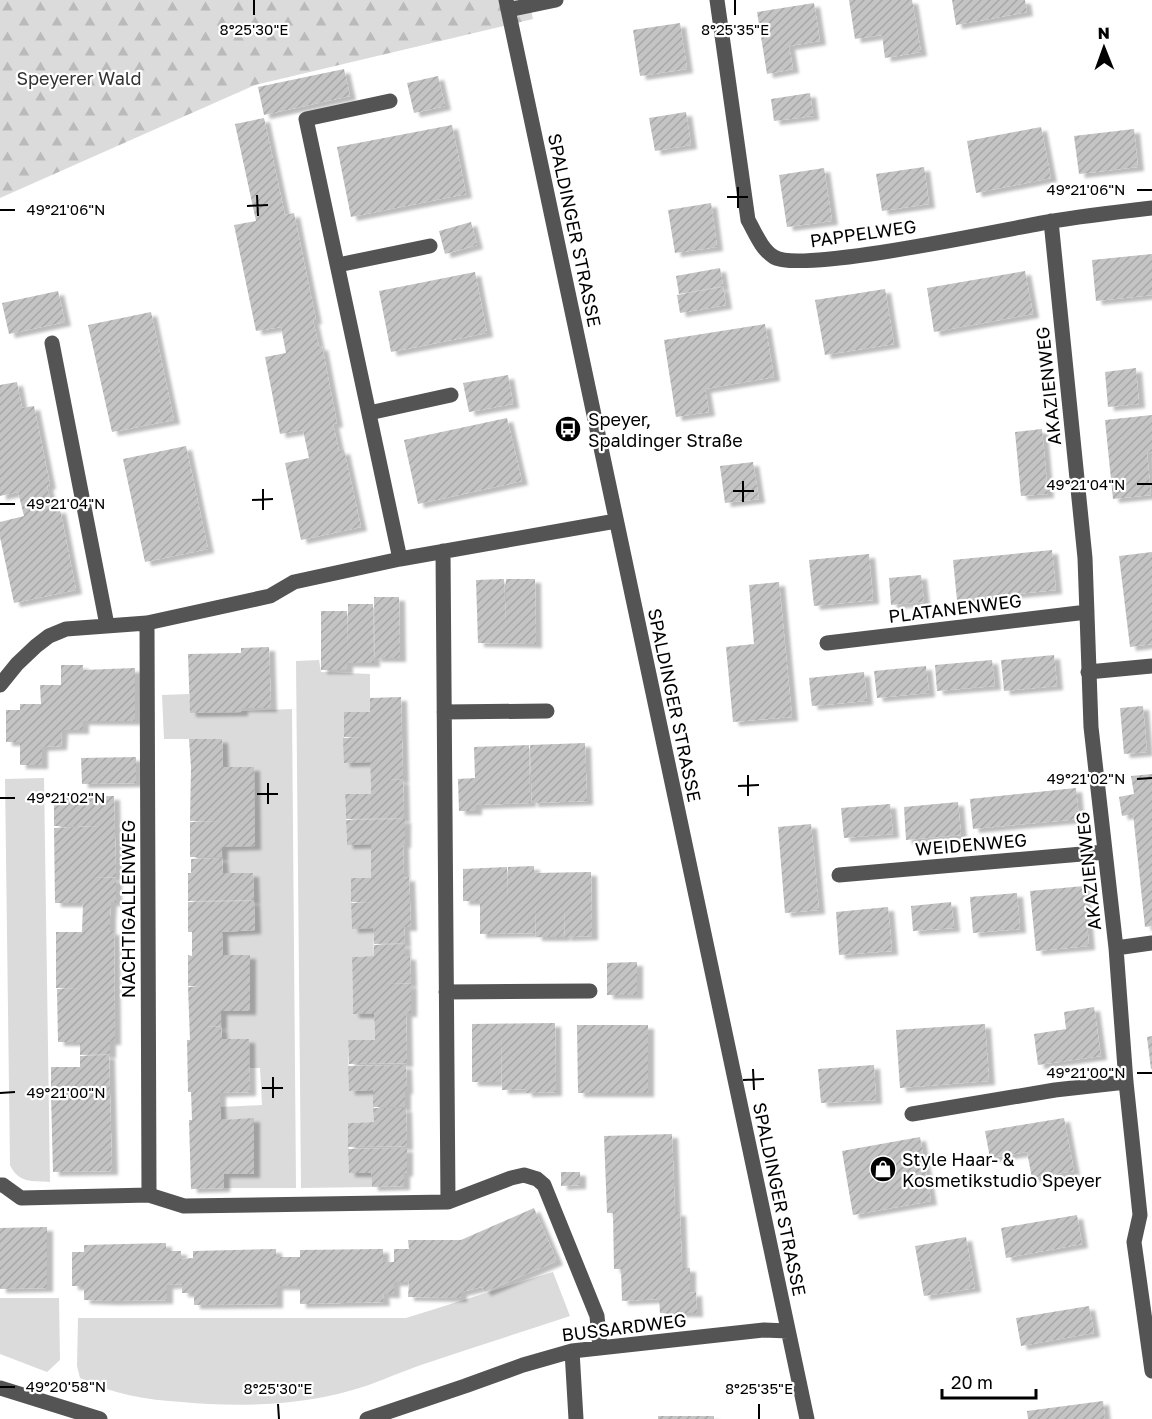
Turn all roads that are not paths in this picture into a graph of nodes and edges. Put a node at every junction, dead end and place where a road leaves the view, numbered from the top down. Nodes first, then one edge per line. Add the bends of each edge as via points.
1 (556, 0) edge
2 (717, 0) edge
3 (507, 5) edge
4 (390, 101) dead end
5 (1152, 208) edge
6 (1051, 221) junction
7 (430, 246) dead end
8 (338, 265) junction
9 (52, 343) dead end
10 (451, 395) dead end
11 (369, 413) junction
12 (616, 521) junction
13 (443, 551) junction
14 (400, 559) junction
15 (1087, 612) junction
16 (147, 623) junction
17 (107, 625) junction
18 (827, 644) dead end
19 (1152, 666) edge
20 (1088, 672) junction
21 (0, 685) edge
22 (547, 711) dead end
23 (444, 712) junction
24 (1105, 852) junction
25 (839, 875) dead end
26 (1152, 944) edge
27 (1116, 948) junction
28 (590, 991) dead end
29 (446, 992) junction
30 (1126, 1082) junction
31 (912, 1114) dead end
32 (0, 1185) edge
33 (149, 1195) junction
34 (448, 1202) junction
35 (1146, 1215) edge
36 (788, 1331) junction
37 (600, 1348) junction
38 (572, 1351) junction
39 (1152, 1371) edge
40 (0, 1388) edge
41 (71, 1415) edge
42 (100, 1419) edge
43 (367, 1419) edge
44 (576, 1419) edge
45 (807, 1419) edge

1 - 3 street
2 - 6 street, PAPPELWEG via 748,220 774,258 803,262 861,256
3 - 12 street, SPALDINGER STRASSE
4 - 8 street via 306,119
5 - 6 street, PAPPELWEG
6 - 15 street, AKAZIENWEG
7 - 8 street
8 - 11 street
9 - 17 street
10 - 11 street
11 - 14 street
12 - 13 street
12 - 36 street, SPALDINGER STRASSE
13 - 14 street
13 - 23 street
14 - 16 street via 294,582 270,596
15 - 18 street, PLATANENWEG
15 - 20 street, AKAZIENWEG
16 - 17 street
16 - 33 street, NACHTIGALLENWEG
17 - 21 street via 66,629 49,636
19 - 20 street
20 - 24 street, AKAZIENWEG
22 - 23 street
23 - 29 street
24 - 25 street, WEIDENWEG
24 - 27 street, AKAZIENWEG
26 - 27 street
27 - 30 street, AKAZIENWEG
28 - 29 street
29 - 34 street
30 - 31 street
30 - 35 street, AKAZIENWEG
32 - 33 street via 21,1198
33 - 34 street via 184,1206
34 - 37 street via 524,1175 544,1185 597,1316
35 - 39 street, AKAZIENWEG via 1134,1242
36 - 37 street, BUSSARDWEG via 764,1330
36 - 45 street, SPALDINGER STRASSE
37 - 38 street, BUSSARDWEG
38 - 43 street, BUSSARDWEG
38 - 44 street
40 - 41 street
41 - 42 street

